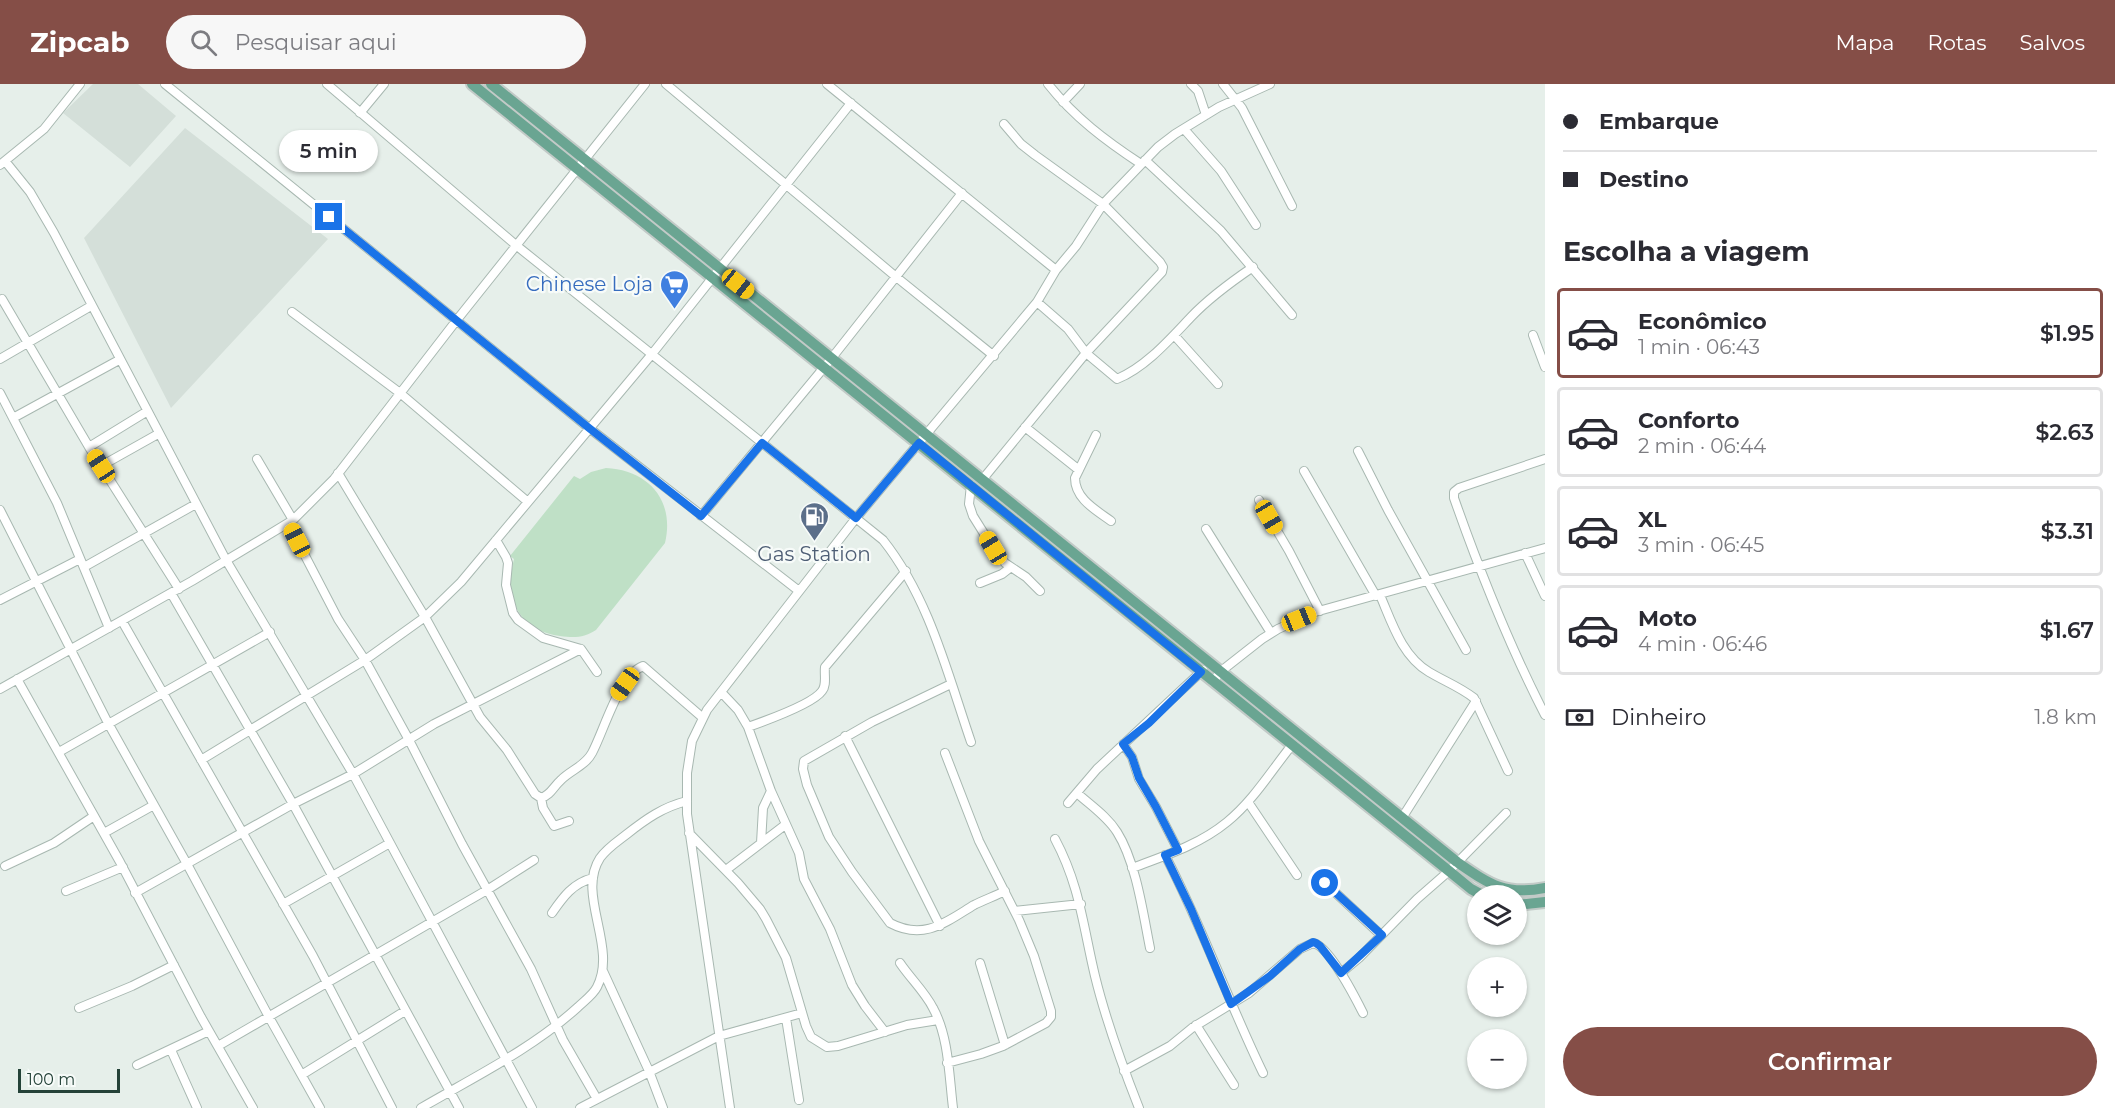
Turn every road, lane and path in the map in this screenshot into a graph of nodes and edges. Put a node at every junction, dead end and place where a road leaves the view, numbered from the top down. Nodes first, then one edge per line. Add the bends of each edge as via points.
1 (80, 84) edge
2 (165, 84) edge
3 (327, 84) edge
4 (384, 84) edge
5 (472, 84) edge
6 (491, 84) edge
7 (645, 84) edge
8 (666, 84) edge
9 (827, 84) edge
10 (1048, 84) edge
11 (1080, 84) edge
12 (1191, 84) edge
13 (1223, 84) edge
14 (1270, 84) edge
15 (1235, 99) junction
16 (1063, 102) junction
17 (851, 104) junction
18 (513, 109) junction
19 (360, 113) junction
20 (1206, 115) junction
21 (1004, 124) dead end
22 (1184, 129) junction
23 (1143, 162) junction
24 (3, 163) edge
25 (581, 165) junction
26 (787, 186) junction
27 (962, 193) junction
28 (1102, 204) junction
29 (1292, 206) dead end
30 (1256, 225) dead end
31 (517, 246) junction
32 (1253, 267) junction
33 (1056, 270) junction
34 (716, 274) junction
35 (895, 276) junction
36 (2, 300) dead end
37 (1037, 302) junction
38 (91, 306) junction
39 (292, 312) dead end
40 (1292, 315) dead end
41 (456, 321) junction
42 (1174, 335) junction
43 (1533, 335) dead end
44 (27, 343) junction
45 (1086, 353) junction
46 (652, 354) junction
47 (994, 356) junction
48 (0, 359) edge
49 (119, 360) junction
50 (827, 363) junction
51 (1545, 367) edge
52 (1218, 384) dead end
53 (0, 393) edge
54 (400, 393) junction
55 (57, 394) junction
56 (146, 412) junction
57 (13, 418) junction
58 (1025, 427) junction
59 (589, 428) junction
60 (158, 434) junction
61 (1096, 435) dead end
62 (923, 439) junction
63 (762, 443) junction
64 (89, 447) junction
65 (1358, 451) dead end
66 (257, 459) dead end
67 (1545, 459) edge
68 (101, 466) junction
69 (1079, 470) junction
70 (1304, 471) dead end
71 (338, 473) junction
72 (982, 480) junction
73 (971, 485) junction
74 (1259, 500) dead end
75 (528, 502) junction
76 (196, 504) junction
77 (0, 510) edge
78 (701, 516) junction
79 (856, 518) junction
80 (291, 521) junction
81 (1111, 521) dead end
82 (1206, 529) dead end
83 (1035, 530) junction
84 (145, 534) junction
85 (496, 540) junction
86 (1545, 548) edge
87 (1525, 552) junction
88 (80, 558) junction
89 (226, 560) junction
90 (1478, 565) junction
91 (84, 567) junction
92 (1011, 567) junction
93 (906, 571) junction
94 (1428, 580) junction
95 (36, 581) junction
96 (980, 583) dead end
97 (179, 588) junction
98 (799, 591) junction
99 (1040, 591) dead end
100 (171, 593) junction
101 (1378, 596) junction
102 (1545, 596) edge
103 (0, 600) edge
104 (1320, 611) junction
105 (425, 616) junction
106 (122, 621) junction
107 (109, 628) junction
108 (270, 632) junction
109 (1271, 633) junction
110 (71, 649) junction
111 (581, 650) junction
112 (1466, 650) dead end
113 (365, 660) junction
114 (1209, 663) junction
115 (212, 664) junction
116 (597, 672) dead end
117 (1201, 672) junction
118 (1220, 672) junction
119 (17, 679) junction
120 (1213, 682) junction
121 (951, 684) junction
122 (0, 689) edge
123 (721, 692) junction
124 (162, 693) junction
125 (307, 697) junction
126 (1476, 701) junction
127 (473, 703) junction
128 (1545, 716) edge
129 (703, 718) junction
130 (108, 723) junction
131 (748, 728) junction
132 (250, 731) junction
133 (845, 736) junction
134 (408, 740) junction
135 (971, 742) dead end
136 (1123, 744) junction
137 (1292, 745) junction
138 (58, 752) junction
139 (945, 753) dead end
140 (201, 760) junction
141 (1508, 771) dead end
142 (353, 774) junction
143 (771, 791) junction
144 (1077, 793) junction
145 (541, 798) junction
146 (687, 801) junction
147 (1248, 802) junction
148 (1068, 803) dead end
149 (293, 804) junction
150 (154, 805) junction
151 (1506, 813) dead end
152 (94, 816) junction
153 (1402, 818) junction
154 (569, 821) dead end
155 (785, 825) junction
156 (104, 833) junction
157 (243, 833) junction
158 (689, 833) junction
159 (1055, 839) dead end
160 (390, 843) junction
161 (761, 843) junction
162 (1178, 850) junction
163 (1165, 855) junction
164 (534, 860) dead end
165 (1457, 862) junction
166 (187, 864) junction
167 (5, 866) dead end
168 (123, 867) junction
169 (1132, 868) junction
170 (726, 870) junction
171 (1449, 872) junction
172 (1297, 875) dead end
173 (332, 876) junction
174 (593, 878) junction
175 (1325, 883) dead end
176 (1467, 886) edge
177 (1545, 888) edge
178 (487, 890) junction
179 (66, 891) dead end
180 (1005, 891) junction
181 (135, 893) junction
182 (1545, 902) edge
183 (283, 904) junction
184 (1080, 904) junction
185 (1527, 904) edge
186 (1015, 911) junction
187 (552, 913) dead end
188 (433, 921) junction
189 (940, 926) junction
190 (1382, 935) junction
191 (1150, 948) dead end
192 (375, 955) junction
193 (900, 963) dead end
194 (980, 963) dead end
195 (174, 965) junction
196 (603, 971) junction
197 (1341, 973) junction
198 (327, 983) junction
199 (1231, 1004) junction
200 (79, 1008) dead end
201 (405, 1011) junction
202 (802, 1013) junction
203 (1363, 1013) dead end
204 (269, 1017) junction
205 (786, 1018) junction
206 (938, 1020) junction
207 (1196, 1025) junction
208 (557, 1026) junction
209 (209, 1031) junction
210 (885, 1032) junction
211 (719, 1036) junction
212 (356, 1040) junction
213 (1005, 1045) junction
214 (218, 1046) junction
215 (171, 1050) junction
216 (506, 1058) junction
217 (947, 1062) junction
218 (137, 1065) dead end
219 (649, 1071) junction
220 (1124, 1071) junction
221 (1263, 1073) dead end
222 (303, 1074) junction
223 (1234, 1085) dead end
224 (450, 1091) junction
225 (597, 1099) junction
226 (799, 1100) dead end
227 (251, 1107) edge
228 (197, 1108) edge
229 (320, 1108) edge
230 (392, 1108) edge
231 (421, 1108) edge
232 (459, 1108) edge
233 (532, 1108) edge
234 (580, 1108) edge
235 (663, 1108) edge
236 (730, 1108) edge
237 (954, 1108) edge
238 (1139, 1108) edge

1 - 24 street via 44,129
2 - 41 street
3 - 19 street
4 - 19 street
5 - 18 main road
6 - 18 main road
7 - 25 street
8 - 26 street
9 - 17 street
10 - 16 street
11 - 16 street
12 - 20 street via 1198,91
13 - 15 street
14 - 15 street
15 - 20 street
15 - 29 street
16 - 23 street via 1103,139
17 - 26 street
17 - 27 street
18 - 25 main road
19 - 31 street
20 - 22 street
21 - 28 street via 1021,144
22 - 23 street
22 - 30 street via 1221,171
23 - 28 street
23 - 32 street via 1221,231
24 - 38 street via 30,192
25 - 31 street
25 - 34 main road
26 - 34 street
26 - 35 street
27 - 33 street
27 - 35 street
28 - 33 street
28 - 45 street via 1160,262 1162,272
31 - 41 street
31 - 46 street
32 - 40 street
32 - 42 street via 1213,295
33 - 37 street
34 - 46 street
34 - 50 main road
35 - 47 street
35 - 50 street
36 - 44 street
37 - 45 street via 1068,329
37 - 47 street
38 - 44 street
38 - 49 street
39 - 54 street
41 - 54 street
41 - 59 street
42 - 45 street via 1117,379
42 - 52 street
43 - 51 street
44 - 48 street
44 - 55 street
45 - 58 street
46 - 59 street
46 - 63 street
47 - 62 street
49 - 55 street
49 - 56 street
50 - 62 main road
50 - 63 street
53 - 57 street
54 - 71 street
54 - 75 street
55 - 57 street
55 - 64 street
56 - 60 street
56 - 64 street
57 - 88 street
58 - 69 street
58 - 72 street
59 - 75 street
59 - 78 street
60 - 68 street
60 - 76 street
61 - 69 street
62 - 72 main road
62 - 73 main road
62 - 79 street
63 - 78 street
63 - 79 street
64 - 68 street
65 - 94 street
66 - 80 street
67 - 90 street via 1454,492
68 - 84 street
69 - 81 street via 1075,478 1078,494
70 - 101 street
71 - 80 street
71 - 105 street
72 - 83 main road
73 - 83 main road
73 - 92 street via 969,504 973,516 993,548
74 - 104 street
75 - 85 street
76 - 84 street
76 - 89 street
77 - 95 street
78 - 98 street
79 - 93 street via 883,540
79 - 98 street
80 - 89 street
80 - 113 street via 338,619
82 - 109 street
83 - 114 main road
83 - 117 main road
84 - 91 street
84 - 97 street
85 - 105 street via 461,582
85 - 111 street via 508,563 506,585 513,613 543,638
86 - 87 street
87 - 90 street
87 - 102 street
88 - 91 street
88 - 95 street
89 - 97 street
89 - 108 street
90 - 94 street
90 - 128 street
91 - 107 street
92 - 96 street
92 - 99 street
93 - 121 street via 934,630
93 - 131 street via 825,667 823,691
94 - 101 street
94 - 112 street
95 - 103 street
95 - 110 street
97 - 100 street
98 - 123 street
100 - 106 street
100 - 115 street
101 - 104 street
101 - 126 street via 1417,663
104 - 109 street
105 - 113 street
105 - 127 street
106 - 107 street
106 - 124 street
107 - 110 street
108 - 115 street
108 - 125 street
109 - 118 street
110 - 119 street
110 - 130 street
111 - 116 street
111 - 127 street
113 - 125 street
113 - 134 street
114 - 117 street
114 - 118 main road
115 - 124 street
115 - 132 street
117 - 120 main road
117 - 136 street
118 - 120 street
118 - 153 main road
119 - 122 street
119 - 138 street
120 - 137 main road
121 - 133 street
121 - 135 street
123 - 129 street
123 - 131 street
124 - 130 street
124 - 140 street
125 - 132 street
125 - 142 street
126 - 141 street
126 - 153 street
127 - 134 street
127 - 145 street
129 - 145 street via 640,667 616,698 584,764
129 - 146 street via 693,741
130 - 138 street
130 - 150 street
131 - 143 street
132 - 140 street
132 - 149 street
133 - 189 street
133 - 189 street via 803,765 807,785 829,837 890,923 909,929
134 - 142 street
134 - 178 street
136 - 144 street
136 - 162 street
137 - 147 street
137 - 171 main road
138 - 152 street
139 - 180 street via 979,841
140 - 157 street
142 - 149 street
142 - 160 street
143 - 155 street
143 - 161 street via 764,808
144 - 148 street
144 - 169 street via 1111,823
145 - 154 street via 554,826
146 - 158 street
146 - 174 street via 654,813 613,845 600,859
147 - 162 street via 1227,823
147 - 172 street
149 - 157 street
149 - 173 street
150 - 156 street
150 - 166 street
151 - 165 street
152 - 156 street
152 - 167 street via 54,843
153 - 165 main road
155 - 161 street
155 - 210 street via 804,879 852,985
156 - 168 street
157 - 166 street
157 - 183 street
158 - 170 street
158 - 211 street
159 - 184 street
160 - 173 street
160 - 188 street
161 - 170 street
162 - 163 street
163 - 169 street
163 - 199 street
164 - 178 street
165 - 171 street
165 - 177 main road via 1500,888 1518,892
166 - 181 street
166 - 204 street
168 - 179 street
168 - 181 street
169 - 191 street
170 - 202 street via 766,919 786,958
171 - 176 main road
171 - 190 street
173 - 183 street
173 - 192 street
174 - 187 street via 564,894
174 - 196 street
175 - 190 street
178 - 188 street
178 - 208 street
180 - 186 street
180 - 189 street
181 - 195 street
182 - 185 main road
183 - 198 street
184 - 186 street
184 - 220 street via 1096,978
186 - 213 street via 1034,956 1051,1017
188 - 192 street
188 - 216 street
190 - 197 street
192 - 198 street
192 - 201 street
193 - 206 street via 933,1007
194 - 213 street
195 - 200 street
195 - 209 street
196 - 208 street via 596,989
196 - 219 street
197 - 199 street via 1313,942
197 - 203 street
198 - 204 street
198 - 212 street
199 - 207 street
199 - 221 street
201 - 212 street
201 - 224 street
202 - 205 street
202 - 210 street via 812,1037 827,1047
204 - 214 street
204 - 222 street
205 - 211 street
205 - 226 street
206 - 210 street
206 - 217 street
207 - 220 street via 1170,1046
207 - 223 street
208 - 216 street
208 - 225 street
209 - 214 street
209 - 215 street
211 - 219 street
211 - 236 street
212 - 222 street
212 - 230 street
213 - 217 street
214 - 227 street
215 - 218 street
215 - 228 street
216 - 224 street
216 - 233 street
217 - 237 street
219 - 225 street
219 - 235 street
220 - 238 street
222 - 229 street
224 - 231 street
224 - 232 street
225 - 234 street

